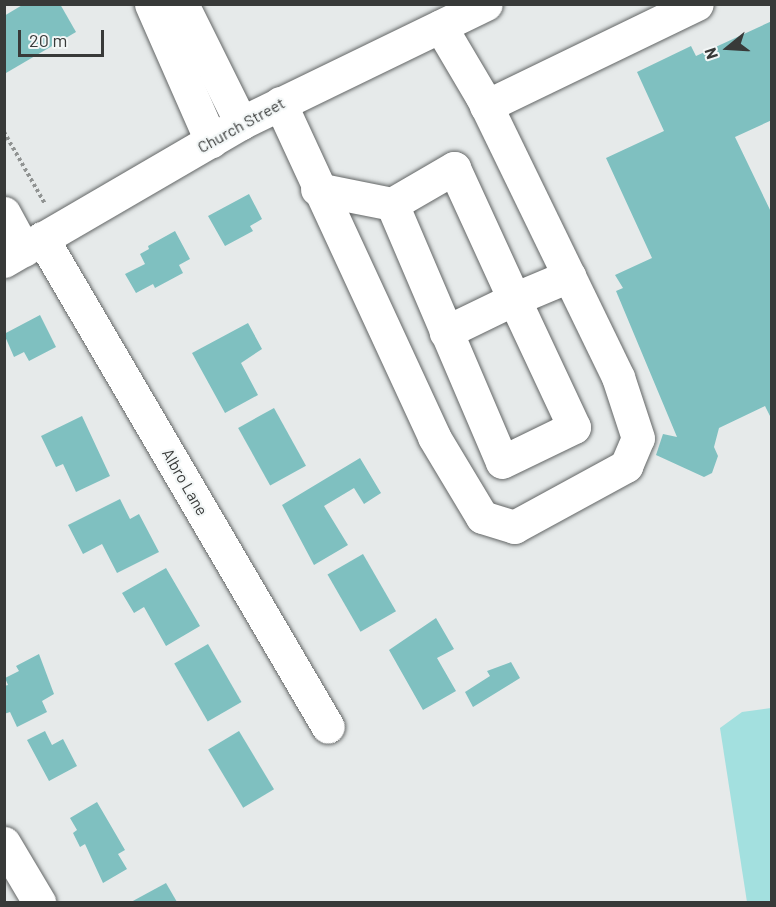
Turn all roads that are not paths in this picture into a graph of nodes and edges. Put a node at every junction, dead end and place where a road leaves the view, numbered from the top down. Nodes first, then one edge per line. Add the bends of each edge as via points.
1 (151, 4) edge
2 (182, 4) edge
3 (697, 4) edge
4 (476, 7) edge
5 (440, 26) junction
6 (280, 103) junction
7 (486, 106) junction
8 (241, 123) junction
9 (210, 141) junction
10 (317, 189) junction
11 (392, 204) junction
12 (4, 213) edge
13 (32, 244) edge
14 (569, 276) junction
15 (514, 299) junction
16 (446, 332) junction
17 (328, 727) dead end
18 (4, 843) edge
19 (39, 903) edge

1 - 9 street
2 - 8 street
3 - 7 street
4 - 5 street, Church Street
5 - 6 street, Church Street
5 - 7 street
6 - 8 street, Church Street
6 - 10 street
7 - 14 street
8 - 9 street, Church Street
9 - 13 street, Church Street
10 - 11 street
10 - 14 street via 434,437 482,517 514,528 626,466 639,438 618,377
11 - 15 street via 454,168
11 - 16 street
12 - 13 street, Albro Lane
13 - 17 street, Albro Lane
14 - 15 street
15 - 16 street
15 - 16 street via 574,427 502,462
18 - 19 street

